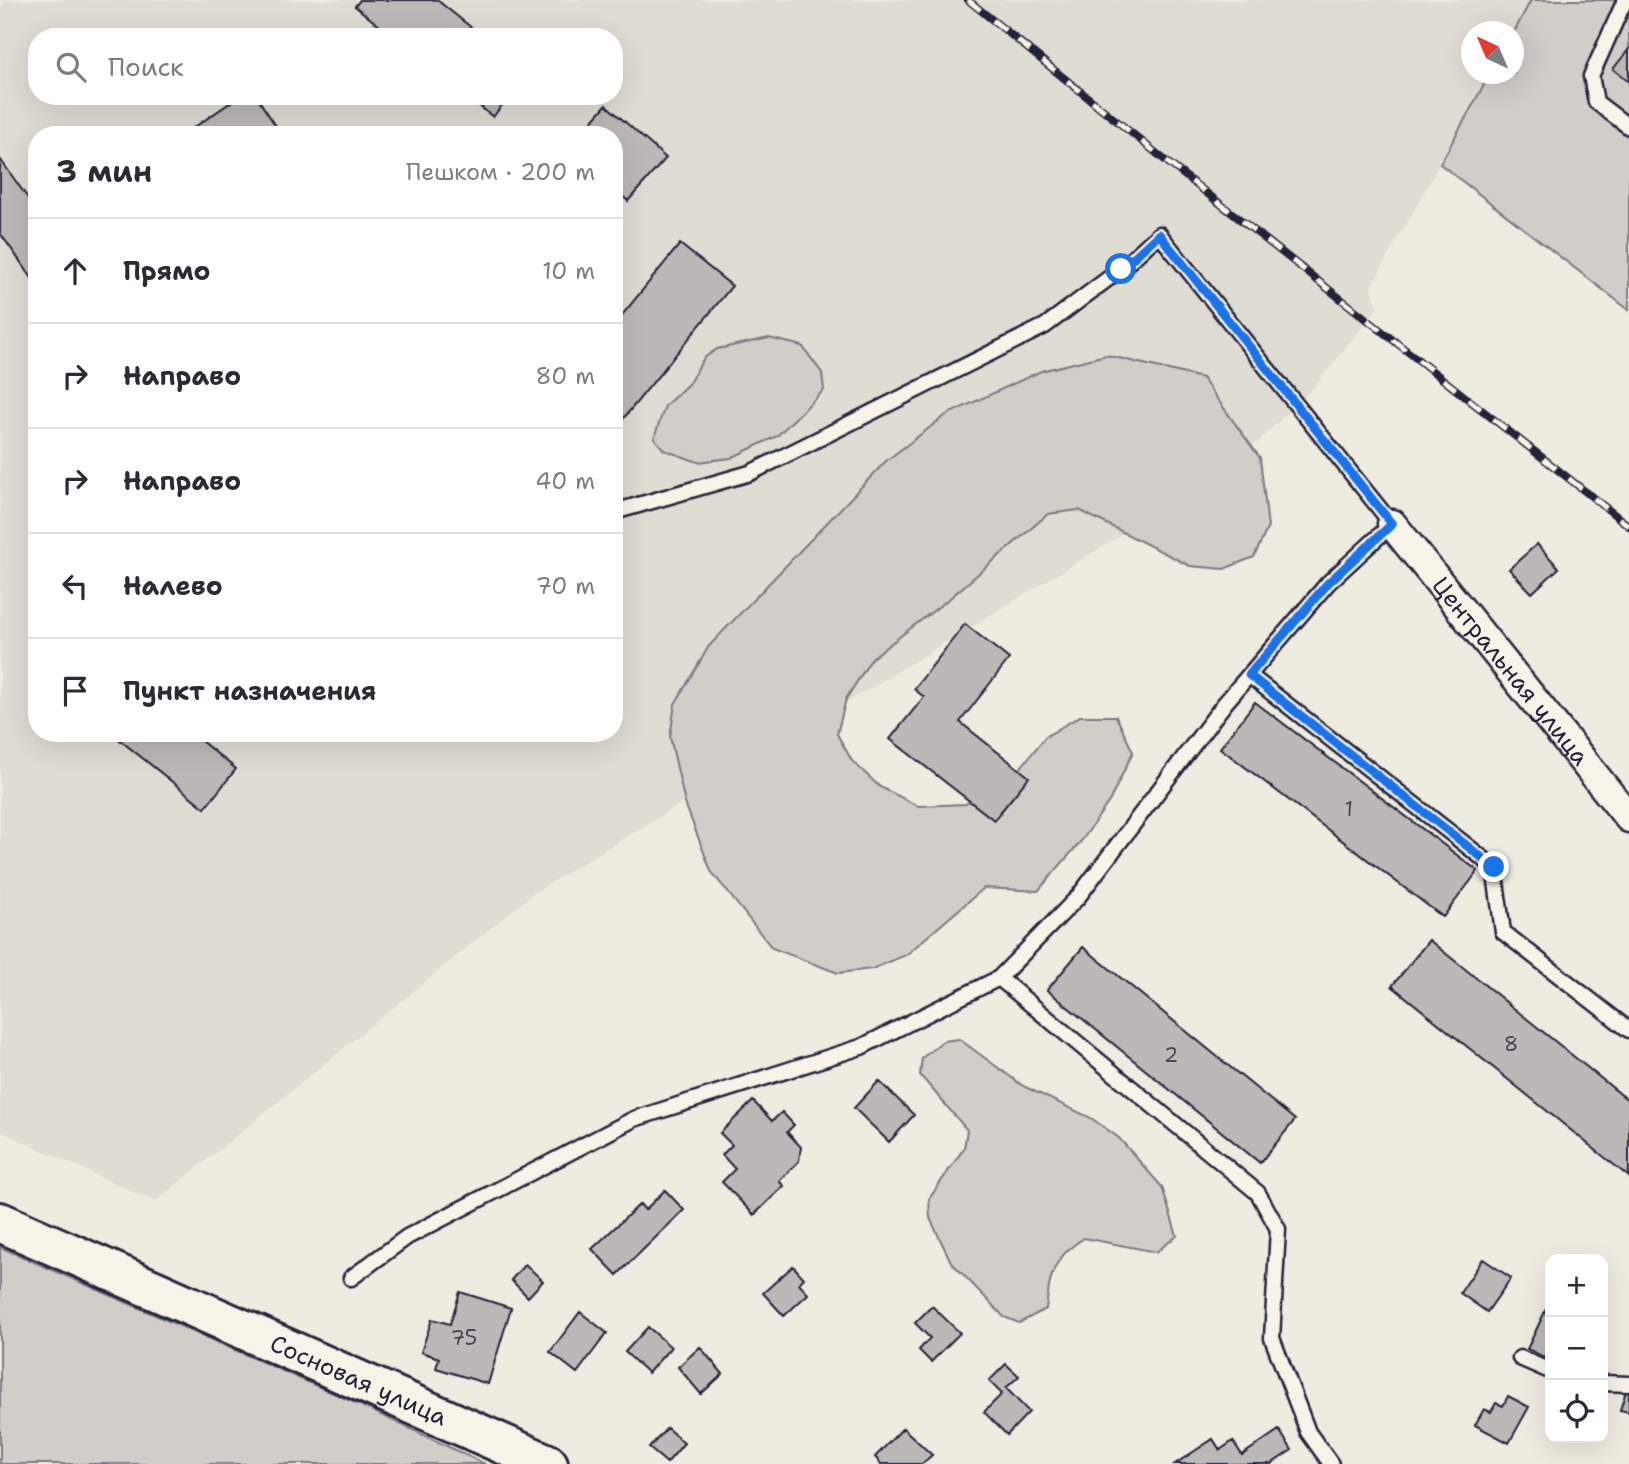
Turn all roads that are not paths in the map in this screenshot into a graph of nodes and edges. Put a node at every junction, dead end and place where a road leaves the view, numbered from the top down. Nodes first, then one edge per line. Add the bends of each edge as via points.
1 (1625, 0) edge
2 (1629, 127) edge
3 (623, 509) edge
4 (1392, 524) junction
5 (1249, 675) junction
6 (1627, 811) edge
7 (999, 978) junction
8 (1629, 1030) edge
9 (0, 1222) edge
10 (351, 1278) dead end
11 (1520, 1357) dead end
12 (1545, 1369) edge
13 (1608, 1383) edge
14 (1629, 1384) edge
15 (548, 1464) edge
16 (1331, 1464) edge

1 - 2 lane via 1591,76 1596,102
3 - 4 lane via 750,473 1045,326 1159,234
4 - 5 lane via 1328,583
4 - 6 street, Центральная улица
5 - 7 lane via 1078,897
5 - 8 lane via 1494,867 1503,932
7 - 10 lane via 861,1047 634,1119 407,1237
7 - 16 lane via 1258,1193 1278,1229 1272,1338 1308,1432
9 - 15 street, Сосновая улица
11 - 12 lane
13 - 14 lane

